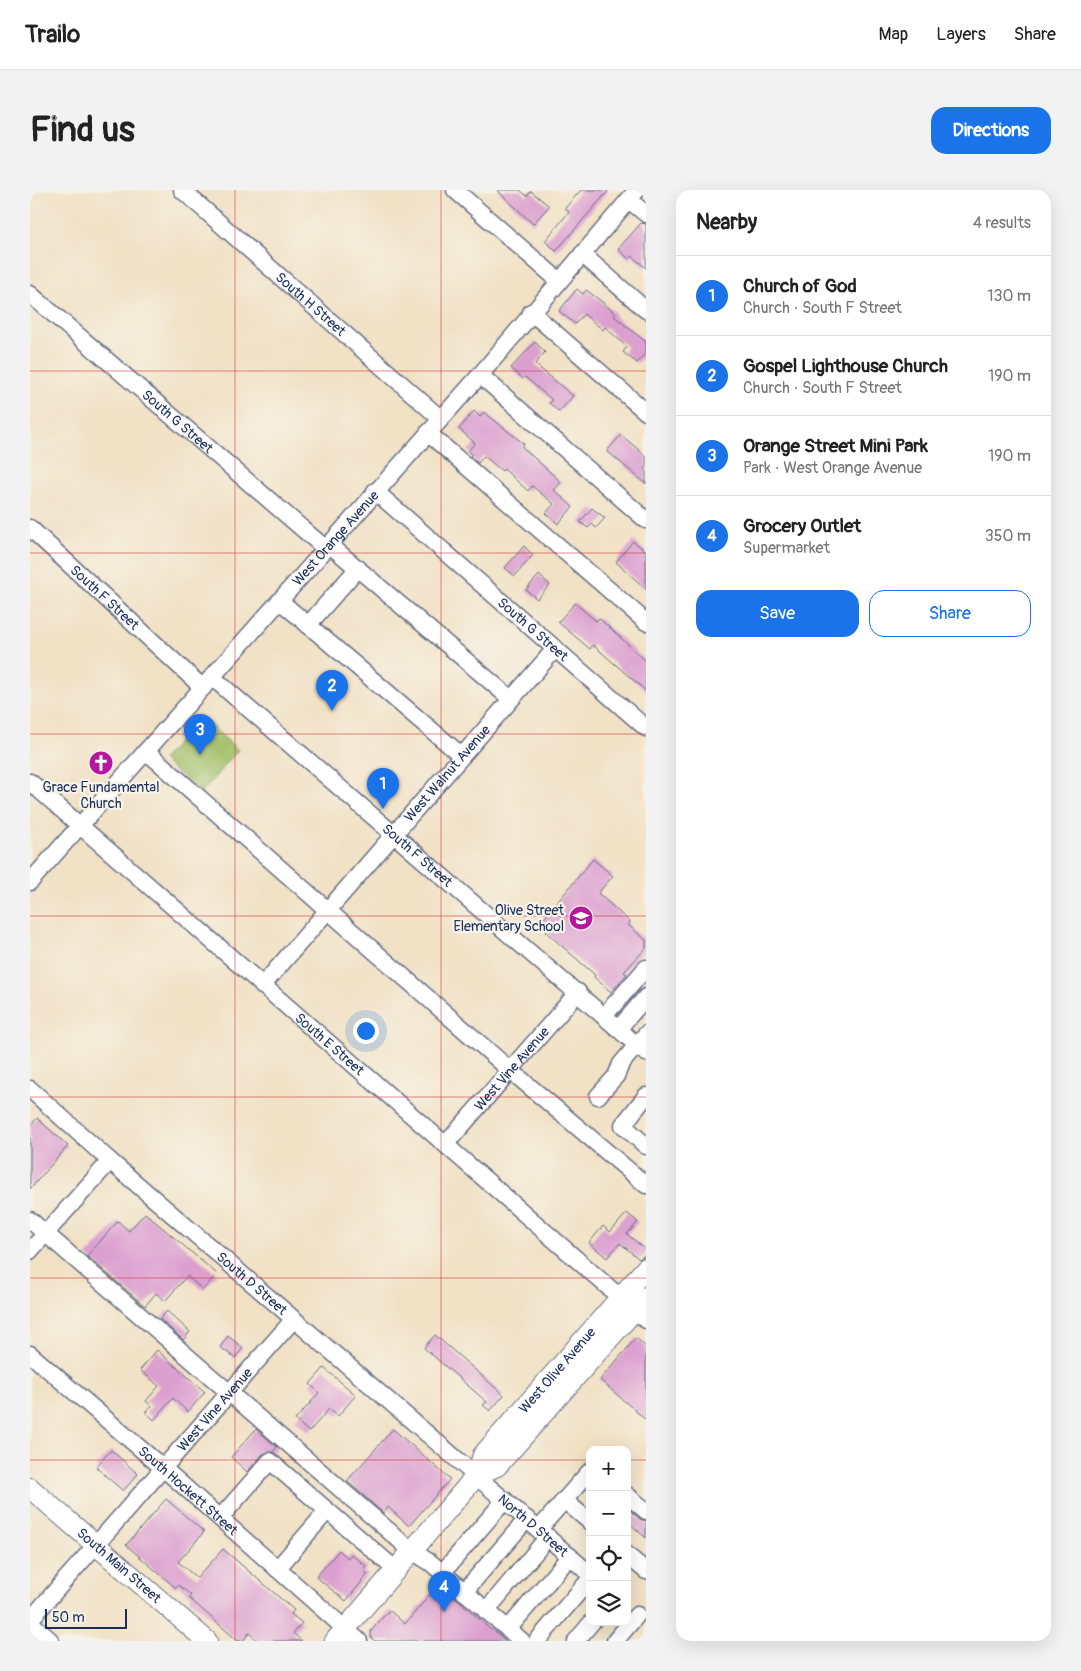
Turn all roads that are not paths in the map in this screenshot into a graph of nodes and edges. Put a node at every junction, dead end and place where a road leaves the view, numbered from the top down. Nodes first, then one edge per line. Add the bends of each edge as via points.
1 (182, 190) edge
2 (455, 190) edge
3 (633, 195) edge
4 (646, 214) edge
5 (582, 254) junction
6 (558, 280) junction
7 (30, 294) edge
8 (646, 310) edge
9 (531, 312) junction
10 (480, 375) junction
11 (646, 412) edge
12 (442, 419) junction
13 (428, 433) junction
14 (375, 491) junction
15 (646, 520) edge
16 (30, 528) edge
17 (328, 547) junction
18 (358, 568) junction
19 (280, 601) junction
20 (646, 622) edge
21 (308, 625) junction
22 (555, 649) junction
23 (208, 682) junction
24 (511, 699) junction
25 (646, 727) edge
26 (146, 751) junction
27 (462, 756) junction
28 (30, 782) edge
29 (80, 825) junction
30 (394, 834) junction
31 (30, 882) edge
32 (328, 910) junction
33 (646, 968) edge
34 (262, 986) junction
35 (578, 992) junction
36 (646, 997) edge
37 (604, 1016) junction
38 (618, 1028) junction
39 (643, 1044) edge
40 (510, 1070) junction
41 (30, 1089) edge
42 (598, 1096) dead end
43 (644, 1102) edge
44 (446, 1144) junction
45 (646, 1146) edge
46 (110, 1161) junction
47 (646, 1185) edge
48 (30, 1220) edge
49 (46, 1234) junction
50 (30, 1251) edge
51 (646, 1268) edge
52 (635, 1306) edge
53 (294, 1319) junction
54 (30, 1354) edge
55 (230, 1392) junction
56 (163, 1468) junction
57 (477, 1475) junction
58 (586, 1475) edge
59 (30, 1488) edge
60 (631, 1499) edge
61 (505, 1500) junction
62 (564, 1500) junction
63 (327, 1511) junction
64 (646, 1512) edge
65 (220, 1518) junction
66 (586, 1519) edge
67 (538, 1528) junction
68 (96, 1545) junction
69 (412, 1551) junction
70 (570, 1556) junction
71 (631, 1558) edge
72 (277, 1569) junction
73 (396, 1570) junction
74 (586, 1570) edge
75 (646, 1571) edge
76 (442, 1573) junction
77 (588, 1581) edge
78 (464, 1592) junction
79 (486, 1610) junction
80 (637, 1615) edge
81 (30, 1621) edge
82 (589, 1626) edge
83 (508, 1629) junction
84 (346, 1637) edge
85 (51, 1641) edge
86 (207, 1641) edge
87 (522, 1641) edge
88 (538, 1641) edge
89 (576, 1641) edge
90 (615, 1641) edge

1 - 12 street, South H Street
2 - 6 street
3 - 4 street
3 - 5 street, West Orange Avenue
5 - 6 street, West Orange Avenue
5 - 8 street
6 - 9 street, West Orange Avenue
7 - 17 street, South G Street
9 - 10 street, West Orange Avenue
9 - 11 street
10 - 12 street, West Orange Avenue
10 - 15 street
12 - 13 street, West Orange Avenue
13 - 14 street, West Orange Avenue
13 - 20 street
14 - 17 street, West Orange Avenue
14 - 22 street, South G Street
16 - 23 street, South F Street
17 - 18 street, South G Street
17 - 19 street, West Orange Avenue
18 - 21 street
18 - 24 street, South G Street
19 - 21 street
19 - 23 street, West Orange Avenue
21 - 27 street
22 - 24 street, West Walnut Avenue
22 - 25 street, South G Street
23 - 26 street, West Orange Avenue
23 - 30 street, South F Street
24 - 27 street, West Walnut Avenue
26 - 29 street, West Orange Avenue
26 - 32 street
27 - 30 street, West Walnut Avenue
28 - 29 street, South E Street
29 - 31 street, West Orange Avenue
29 - 34 street, South E Street
30 - 32 street, West Walnut Avenue
30 - 35 street, South F Street
32 - 34 street, West Walnut Avenue
32 - 40 street
33 - 37 street
34 - 44 street, South E Street
35 - 37 street, South F Street
35 - 40 street, West Vine Avenue
36 - 38 street
37 - 38 street, South F Street
38 - 39 street, South F Street
39 - 42 street
40 - 44 street, West Vine Avenue
40 - 47 street
41 - 46 street, South D Street
43 - 45 street via 623,1125
44 - 52 street, South E Street
46 - 49 street
46 - 53 street, South D Street
48 - 49 street
49 - 50 street
49 - 55 street
51 - 52 main road, West Olive Avenue
52 - 57 main road, West Olive Avenue via 497,1466
53 - 55 street, West Vine Avenue
53 - 57 street, South D Street
54 - 56 street, South Hockett Street
55 - 56 street, West Vine Avenue
55 - 69 street
56 - 65 street, South Hockett Street
56 - 68 street, West Vine Avenue
57 - 61 street, North D Street
57 - 69 main road, West Olive Avenue
58 - 62 street
59 - 68 main road, South Main Street
60 - 64 street
61 - 67 street, North D Street
61 - 76 street
62 - 66 street
62 - 67 street
63 - 65 street via 270,1461
63 - 72 street
63 - 73 street
65 - 72 street, South Hockett Street
67 - 70 street, North D Street
67 - 78 street
67 - 79 street
68 - 81 street, West Vine Avenue
68 - 86 main road, South Main Street
69 - 73 main road, West Olive Avenue
69 - 76 street
70 - 74 street, North D Street
70 - 83 street
71 - 75 street
72 - 84 street, South Hockett Street
73 - 84 main road, West Olive Avenue
76 - 78 street
77 - 88 street
78 - 79 street
79 - 83 street
80 - 90 street
81 - 85 street
82 - 89 street
83 - 87 street

